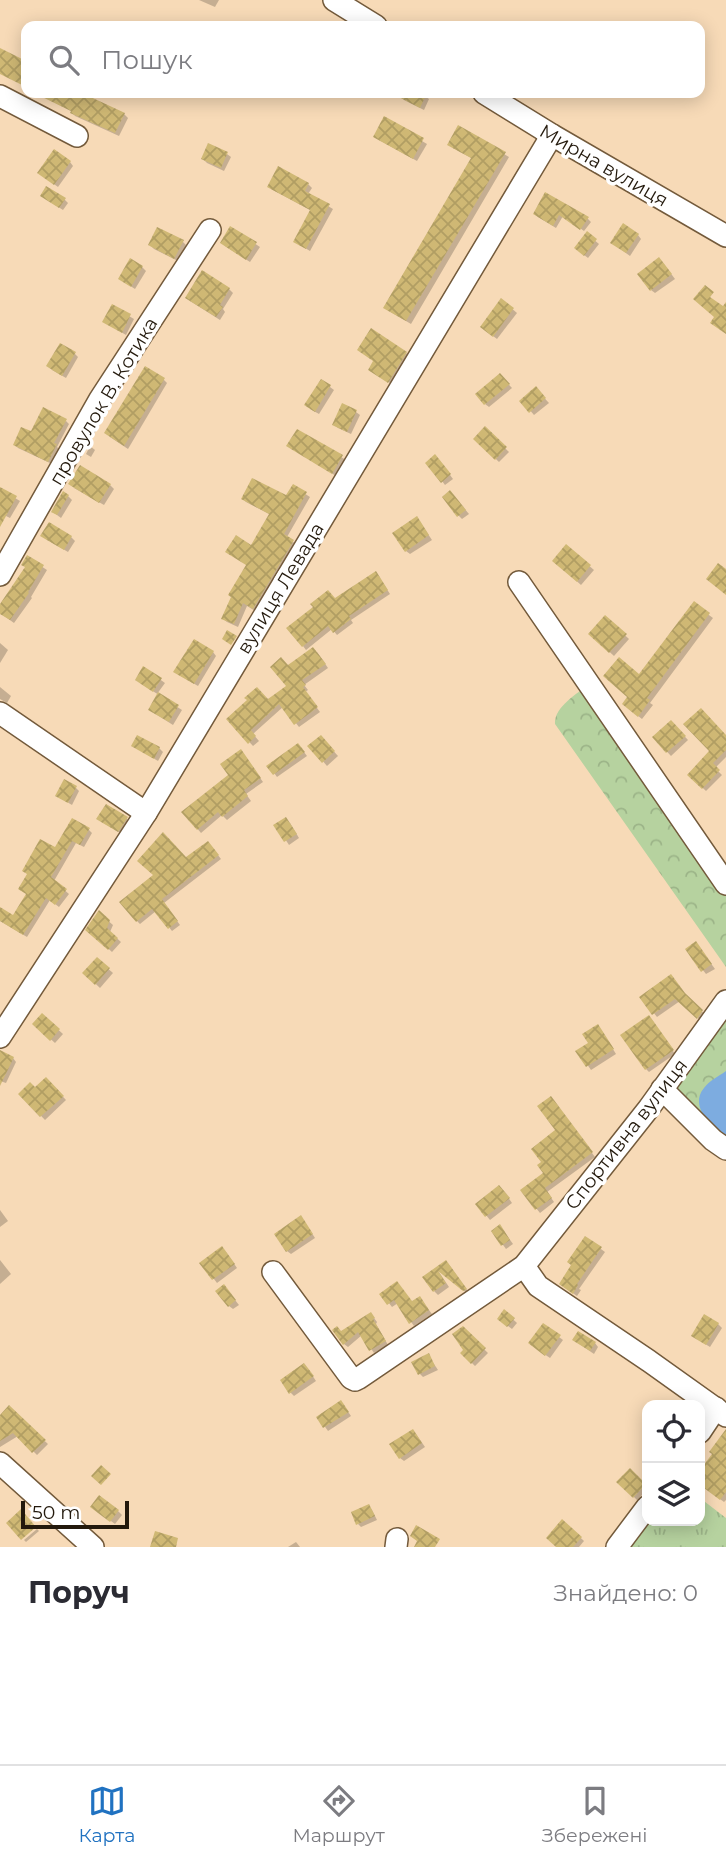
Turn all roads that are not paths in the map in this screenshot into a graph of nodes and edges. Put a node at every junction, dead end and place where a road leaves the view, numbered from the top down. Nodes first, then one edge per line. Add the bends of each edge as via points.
1 (334, 0) edge
2 (368, 21) edge
3 (0, 96) edge
4 (492, 98) edge
5 (552, 135) junction
6 (77, 136) dead end
7 (210, 230) dead end
8 (726, 236) edge
9 (0, 575) edge
10 (519, 582) dead end
11 (0, 713) edge
12 (146, 813) junction
13 (726, 884) edge
14 (726, 1001) edge
15 (0, 1037) edge
16 (662, 1089) junction
17 (726, 1149) edge
18 (523, 1266) junction
19 (272, 1272) dead end
20 (721, 1412) edge
21 (705, 1427) edge
22 (0, 1463) edge
23 (642, 1514) edge
24 (93, 1547) edge
25 (617, 1547) edge

1 - 2 street
3 - 6 street
4 - 5 street, Мирна вулиця
5 - 8 street, Мирна вулиця
5 - 12 street, вулиця Левада
7 - 9 street, провулок В. Котика via 100,399
10 - 13 street
11 - 12 street
12 - 15 street, вулиця Левада
14 - 16 street, Спортивна вулиця
16 - 17 street
16 - 18 street, Спортивна вулиця
18 - 19 street, Спортивна вулиця via 355,1380
18 - 20 street via 538,1286
20 - 21 street
22 - 24 street
23 - 25 street

